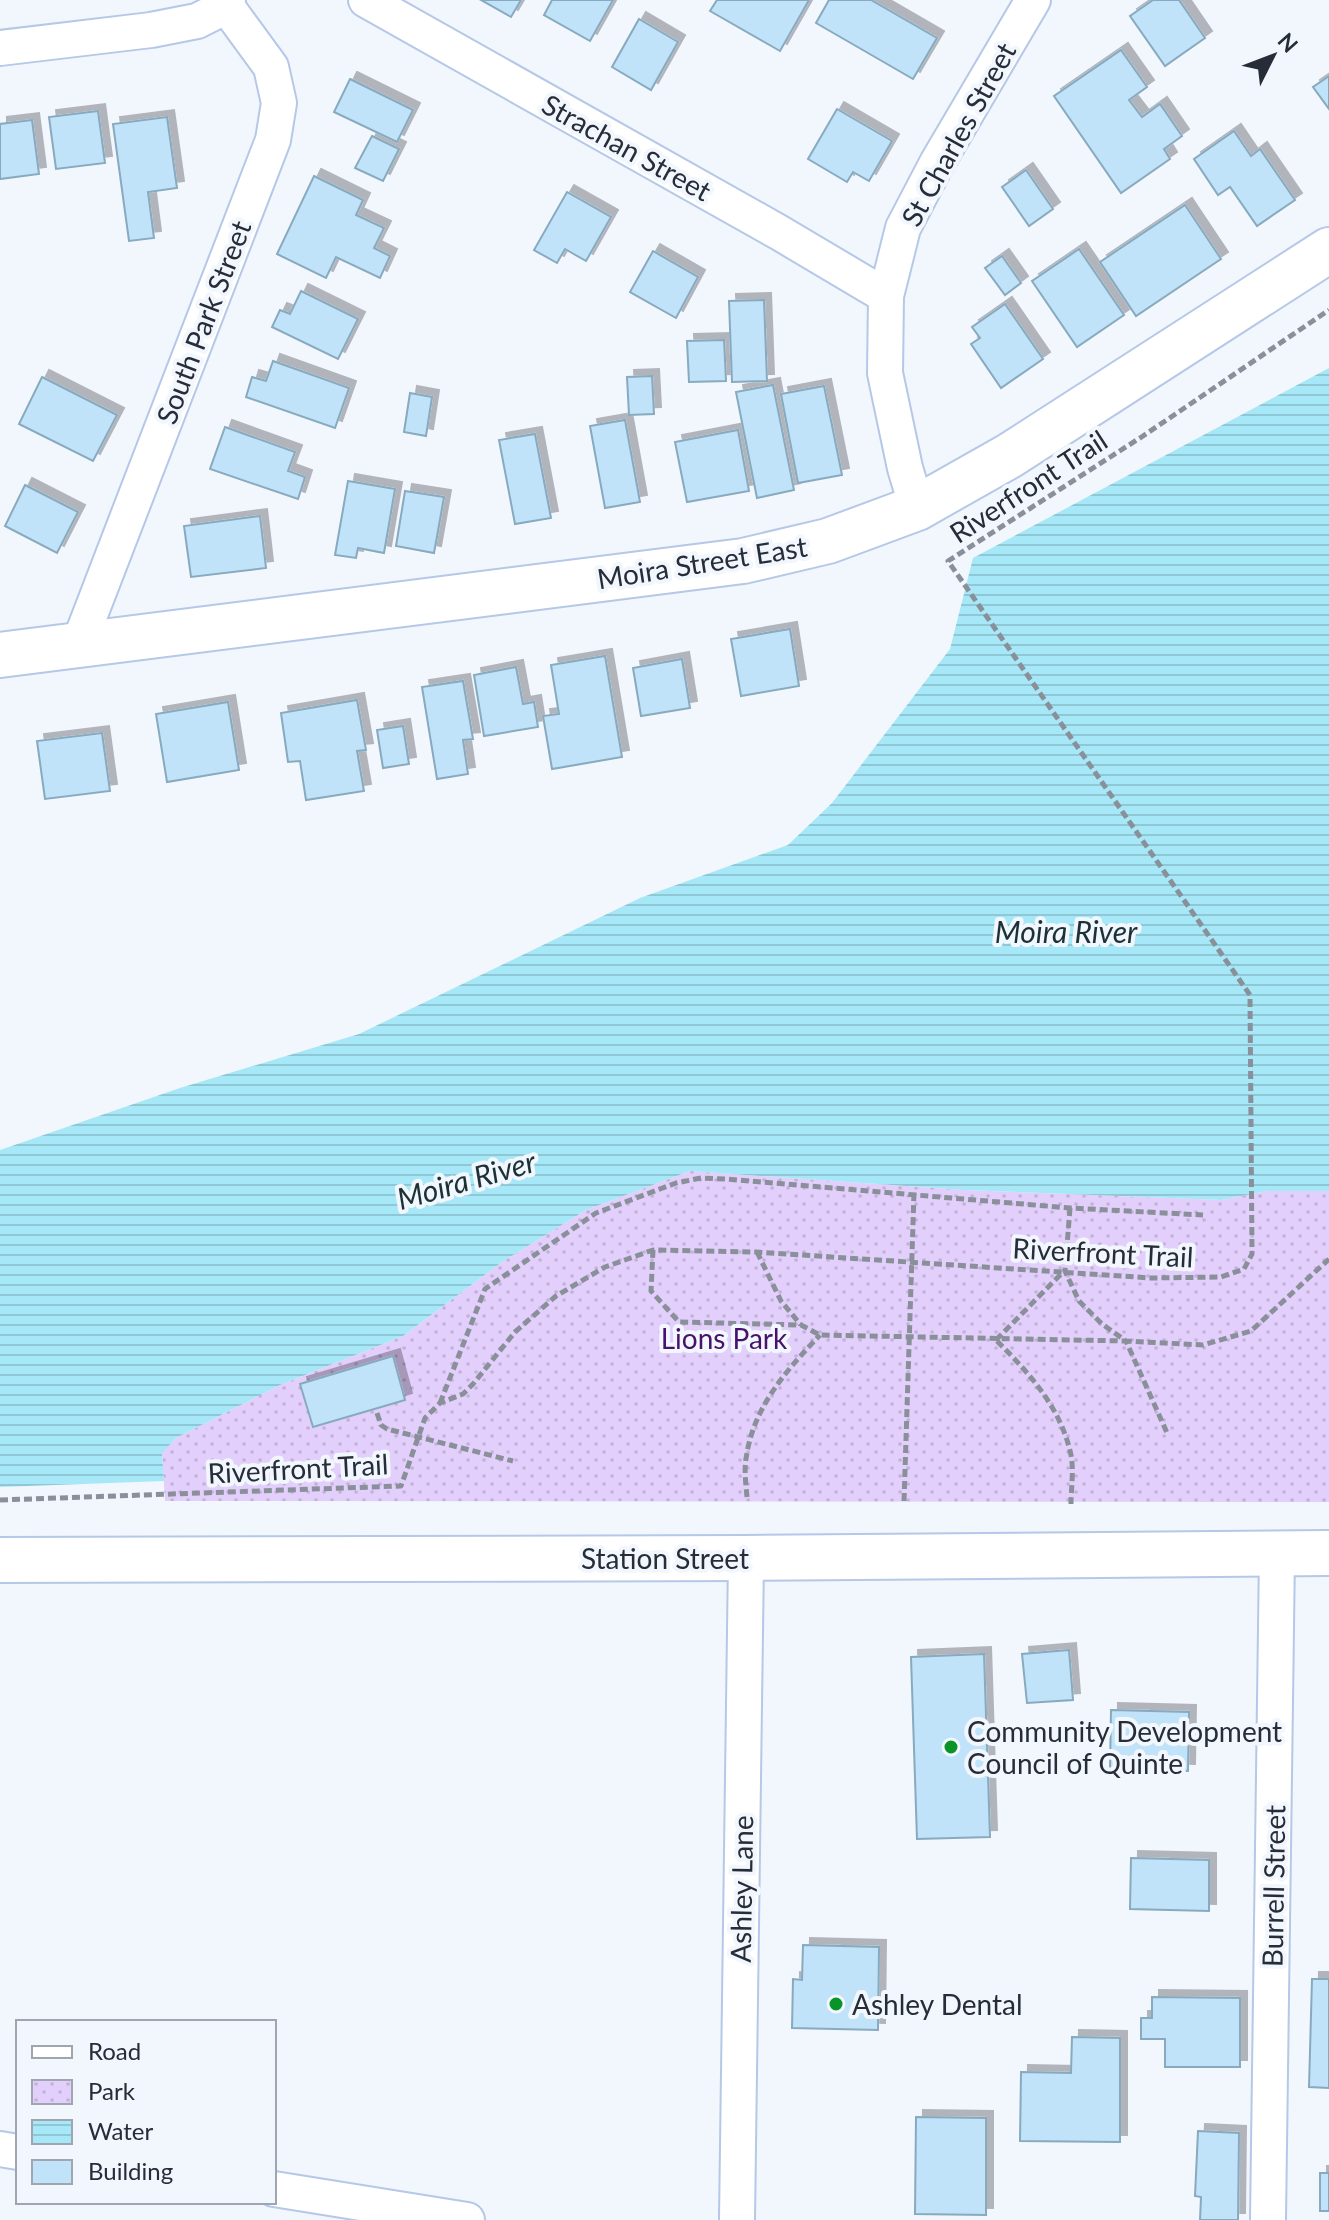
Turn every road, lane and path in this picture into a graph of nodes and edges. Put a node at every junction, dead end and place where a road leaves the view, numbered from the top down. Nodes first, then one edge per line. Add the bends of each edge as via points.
1 (366, 0) edge
2 (1033, 0) edge
3 (227, 2) edge
4 (0, 48) edge
5 (1329, 250) edge
6 (886, 296) junction
7 (1329, 310) edge
8 (917, 508) junction
9 (78, 646) junction
10 (0, 655) edge
11 (914, 1193) junction
12 (1070, 1208) junction
13 (1203, 1215) dead end
14 (653, 1250) junction
15 (756, 1252) junction
16 (1329, 1259) edge
17 (910, 1261) junction
18 (1065, 1271) junction
19 (801, 1325) junction
20 (820, 1335) junction
21 (908, 1338) junction
22 (996, 1340) junction
23 (1126, 1341) junction
24 (440, 1403) junction
25 (377, 1413) dead end
26 (1168, 1435) dead end
27 (417, 1438) junction
28 (513, 1461) dead end
29 (747, 1497) dead end
30 (0, 1500) edge
31 (904, 1501) dead end
32 (1071, 1504) dead end
33 (1277, 1553) junction
34 (1329, 1553) edge
35 (746, 1558) junction
36 (0, 1560) edge
37 (276, 2189) edge
38 (467, 2220) edge
39 (737, 2220) edge
40 (1268, 2220) edge

1 - 6 street, Strachan Street
2 - 6 street, St Charles Street via 903,228
3 - 4 street via 197,21
3 - 9 street, South Park Street via 271,67 279,103 273,140
5 - 8 street, Moira Street East via 1009,456
6 - 8 street, St Charles Street via 885,373
7 - 18 path, Riverfront Trail via 948,561 1250,995 1252,1254 1244,1269 1221,1277 1151,1278
8 - 9 street, Moira Street East via 828,541 743,561
9 - 10 street, Moira Street East
11 - 12 path
11 - 17 path
11 - 24 path via 701,1178 596,1213 485,1289
12 - 13 path
12 - 18 path
14 - 15 path, Riverfront Trail
14 - 19 path via 651,1291 679,1322
14 - 24 path, Riverfront Trail via 605,1267 556,1296 515,1332 463,1394
15 - 17 path, Riverfront Trail
15 - 19 path via 781,1301
16 - 23 path via 1251,1331 1203,1345
17 - 18 path, Riverfront Trail
17 - 21 path
18 - 22 path
18 - 23 path via 1079,1301
19 - 20 path
20 - 21 path
20 - 29 path via 782,1375 760,1410 746,1459
21 - 22 path
21 - 31 path
22 - 23 path
22 - 32 path via 1034,1377 1055,1411 1071,1456
23 - 26 path
24 - 27 path, Riverfront Trail via 425,1418
25 - 27 path via 387,1429
27 - 28 path
27 - 30 path, Riverfront Trail via 401,1486
33 - 34 street, Station Street
33 - 35 street, Station Street
33 - 40 street, Burrell Street
35 - 36 street, Station Street
35 - 39 street, Ashley Lane
37 - 38 street

